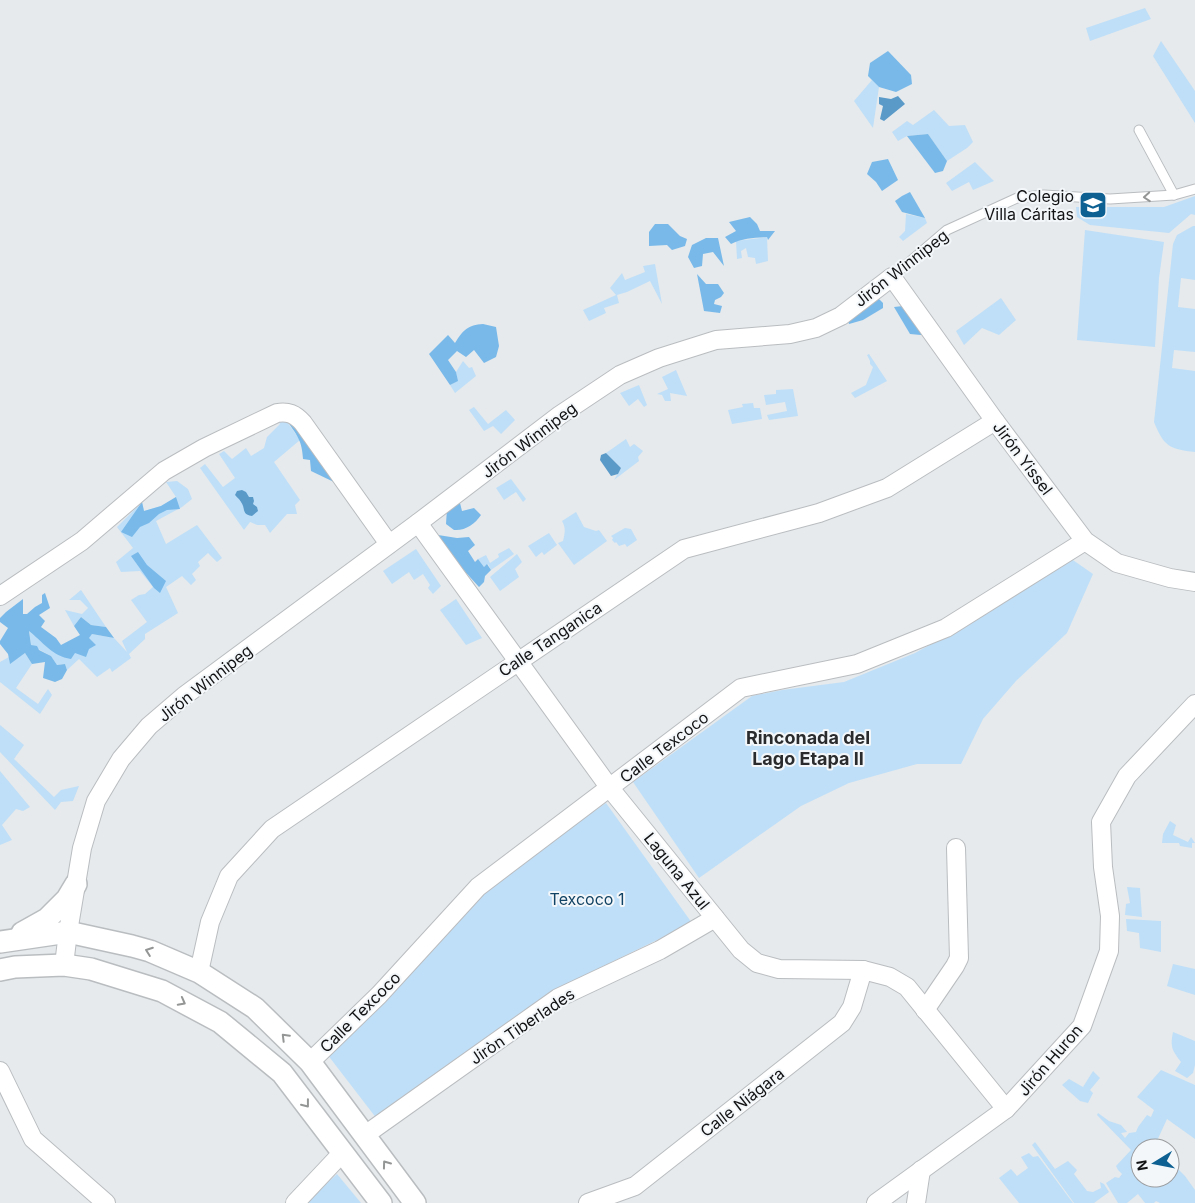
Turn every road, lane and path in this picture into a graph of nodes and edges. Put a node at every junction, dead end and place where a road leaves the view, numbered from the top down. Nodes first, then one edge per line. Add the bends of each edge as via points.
1 (1139, 130) dead end
2 (1195, 189) edge
3 (1174, 195) junction
4 (892, 277) junction
5 (995, 421) junction
6 (418, 523) junction
7 (1085, 541) junction
8 (389, 544) junction
9 (1195, 582) edge
10 (0, 596) edge
11 (518, 661) junction
12 (1195, 704) edge
13 (609, 788) junction
14 (956, 848) dead end
15 (76, 884) junction
16 (715, 918) junction
17 (68, 932) junction
18 (3, 942) edge
19 (64, 965) junction
20 (0, 970) edge
21 (863, 970) junction
22 (199, 972) junction
23 (925, 1010) junction
24 (310, 1062) junction
25 (0, 1070) edge
26 (1006, 1109) junction
27 (365, 1135) junction
28 (343, 1152) junction
29 (920, 1170) junction
30 (886, 1200) edge
31 (106, 1203) edge
32 (296, 1203) edge
33 (381, 1203) edge
34 (415, 1203) edge
35 (588, 1203) edge
36 (916, 1203) edge

1 - 3 lane
2 - 3 lane, Jirón Winnipeg
3 -> 4 lane, Jirón Winnipeg via 1110,199 1044,195 1017,198 947,230
4 - 5 street, Jirón Yissel
4 - 6 street, Jirón Winnipeg via 841,316 816,328 790,334 716,340 659,358 620,375 560,415
5 - 7 street, Jirón Yissel
5 - 11 street, Calle Tanganica via 887,488 819,513 684,549
6 - 8 street, Jirón Winnipeg
6 - 11 street, Laguna Azul
7 - 9 street, Jirón Yissel via 1117,563
7 - 13 street, Calle Texcoco via 946,628 856,664 740,688
8 - 10 street via 303,423 294,414 276,412 164,471 82,542
8 - 15 street, Jirón Winnipeg via 184,696 149,726 121,759 96,801 82,848
11 - 13 street, Laguna Azul
11 - 22 street, Calle Tanganica via 272,829 229,876 210,922
12 - 26 street, Jirón Huron via 1127,776 1101,822 1110,916 1109,951 1082,1026
13 - 16 street, Laguna Azul
13 - 24 street, Calle Texcoco via 478,887 379,995
14 - 23 street via 959,958
15 - 17 street, Jirón Winnipeg
15 - 18 street via 67,899 47,919
16 - 21 street, Laguna Azul via 741,950 757,963 779,969
16 - 27 street, Jiròn Tiberlades via 660,950 558,998
17 - 18 street
17 - 19 street, Jirón Winnipeg
22 -> 17 street via 150,951
19 - 20 street
19 -> 28 street via 91,969 162,991 220,1022 282,1073
21 - 23 street, Laguna Azul via 890,977 906,987
21 - 35 street, Calle Niágara via 852,1007 842,1024 635,1186
24 -> 22 street via 255,1008
23 - 26 street, Laguna Azul
24 - 27 street
25 - 31 street via 34,1139
26 - 29 street, Jirón Huron
34 -> 27 street
28 - 32 street
28 - 33 street
29 - 30 street, Jirón Huron
29 - 36 street

